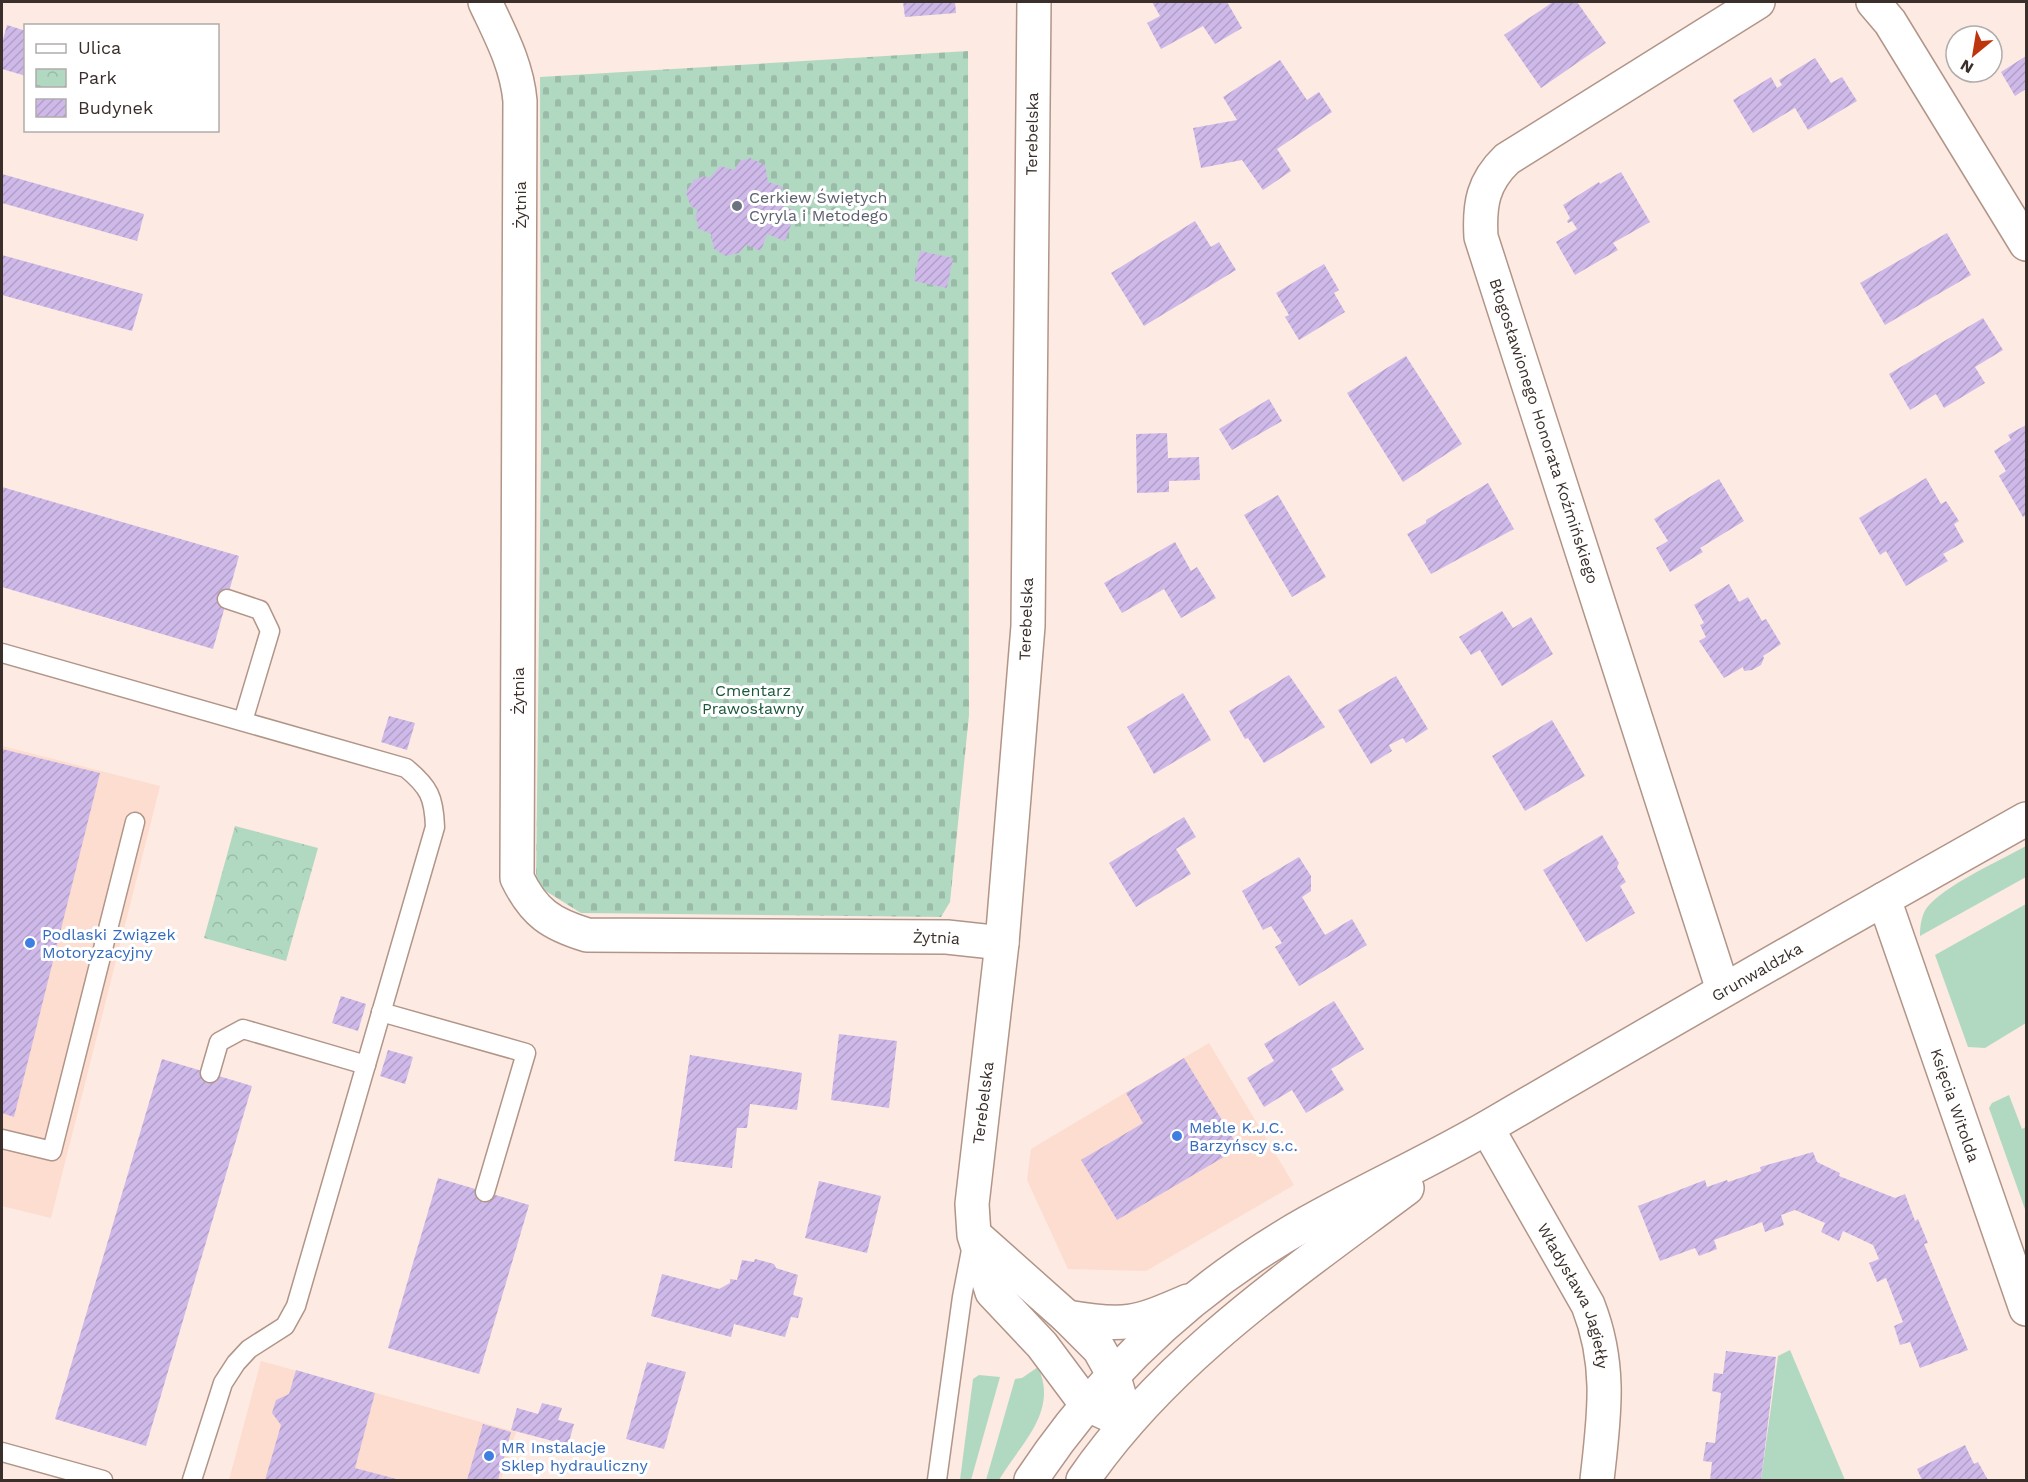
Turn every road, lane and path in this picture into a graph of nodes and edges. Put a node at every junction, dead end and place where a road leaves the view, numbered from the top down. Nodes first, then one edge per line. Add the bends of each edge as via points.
1 (485, 2) edge
2 (1034, 2) edge
3 (1758, 2) edge
4 (1873, 2) edge
5 (2026, 244) edge
6 (227, 599) dead end
7 (2, 653) edge
8 (243, 722) junction
9 (2026, 819) edge
10 (135, 822) dead end
11 (1884, 899) junction
12 (1002, 943) junction
13 (1723, 990) junction
14 (381, 1012) junction
15 (366, 1065) junction
16 (210, 1073) dead end
17 (1487, 1128) junction
18 (2, 1139) edge
19 (485, 1192) dead end
20 (974, 1235) junction
21 (1193, 1299) junction
22 (2026, 1309) edge
23 (1067, 1317) junction
24 (1113, 1374) junction
25 (1086, 1404) junction
26 (1127, 1423) junction
27 (2, 1452) edge
28 (103, 1480) edge
29 (192, 1480) edge
30 (937, 1480) edge
31 (1031, 1480) edge
32 (1083, 1480) edge
33 (1597, 1480) edge

1 - 12 street, Żytnia via 511,59 520,101 517,878 525,895 549,920 587,935 947,937
2 - 12 street, Terebelska via 1028,626
3 - 13 street, Błogosławionego Honorata Koźmińskiego via 1507,159 1494,172 1482,195 1480,215 1481,237
4 - 5 street via 1890,22
6 - 8 lane via 260,610 270,630
7 - 8 lane
8 - 14 lane via 406,768 424,783 434,804 435,827
9 - 11 street, Grunwaldzka
10 - 18 lane via 52,1151
11 - 13 street, Grunwaldzka
11 - 22 street, Księcia Witolda
12 - 20 street, Terebelska via 972,1204
13 - 17 street, Grunwaldzka
14 - 15 lane
14 - 19 lane via 526,1053
15 - 16 lane via 243,1029 219,1042
15 - 29 lane via 296,1306 285,1326 249,1350 223,1383
17 - 21 street via 1305,1224
17 - 26 street via 1221,1332 1172,1374
17 - 33 street, Władysława Jagiełły via 1588,1305 1599,1332 1605,1370 1605,1411
20 - 23 street
20 - 25 street, Terebelska via 992,1292 1042,1345
20 - 30 lane, Terebelska
21 - 23 street via 1134,1322 1116,1324
21 - 24 street
23 - 24 street via 1098,1349
24 - 25 street
24 - 26 street
25 - 26 street, Terebelska
25 - 31 street
26 - 32 street
27 - 28 lane

